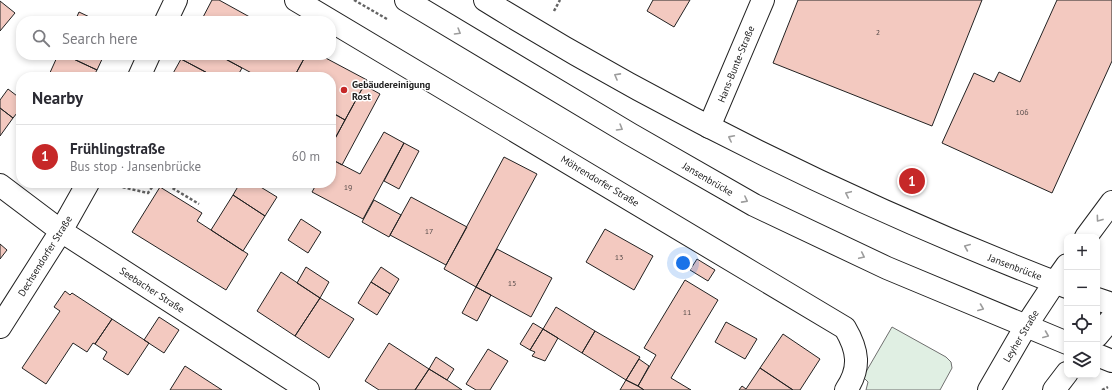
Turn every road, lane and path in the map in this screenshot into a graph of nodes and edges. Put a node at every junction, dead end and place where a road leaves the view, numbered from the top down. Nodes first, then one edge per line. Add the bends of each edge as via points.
1 (176, 0) edge
2 (296, 0) edge
3 (354, 0) edge
4 (406, 0) edge
5 (485, 0) edge
6 (762, 0) edge
7 (168, 16) edge
8 (323, 16) edge
9 (392, 23) dead end
10 (336, 24) edge
11 (147, 60) edge
12 (141, 72) edge
13 (709, 127) junction
14 (0, 186) edge
15 (85, 188) edge
16 (124, 188) edge
17 (152, 188) edge
18 (172, 188) edge
19 (1112, 202) edge
20 (199, 204) dead end
21 (61, 232) junction
22 (1088, 234) edge
23 (1063, 278) edge
24 (1100, 300) edge
25 (1112, 304) edge
26 (1112, 318) edge
27 (1026, 326) junction
28 (0, 327) edge
29 (1100, 332) edge
30 (1065, 342) edge
31 (1100, 356) edge
32 (1112, 361) edge
33 (1064, 377) edge
34 (308, 390) edge
35 (846, 390) edge
36 (989, 390) edge
37 (1054, 390) edge

1 - 7 main road
2 - 8 main road, Möhrendorfer Straße
3 - 9 path
4 -> 27 main road, Jansenbrücke via 754,205 893,271
13 -> 5 main road, Jansenbrücke via 540,34
6 - 13 main road, Hans-Bunte-Straße
10 - 35 main road, Möhrendorfer Straße via 845,328 854,344 857,365
11 - 12 main road
23 -> 13 main road, Jansenbrücke via 989,257 896,217
14 - 21 main road, Seebacher Straße
15 - 21 main road, Dechsendorfer Straße
16 - 17 path via 148,193
18 - 20 path
19 -> 22 main road
21 - 28 main road, Dechsendorfer Straße
21 - 34 main road, Seebacher Straße
23 - 27 main road, Leyher Straße
24 - 25 main road
26 - 29 main road
27 -> 30 main road, Jansenbrücke
27 - 36 main road, Leyher Straße
31 - 32 main road
33 - 37 main road

